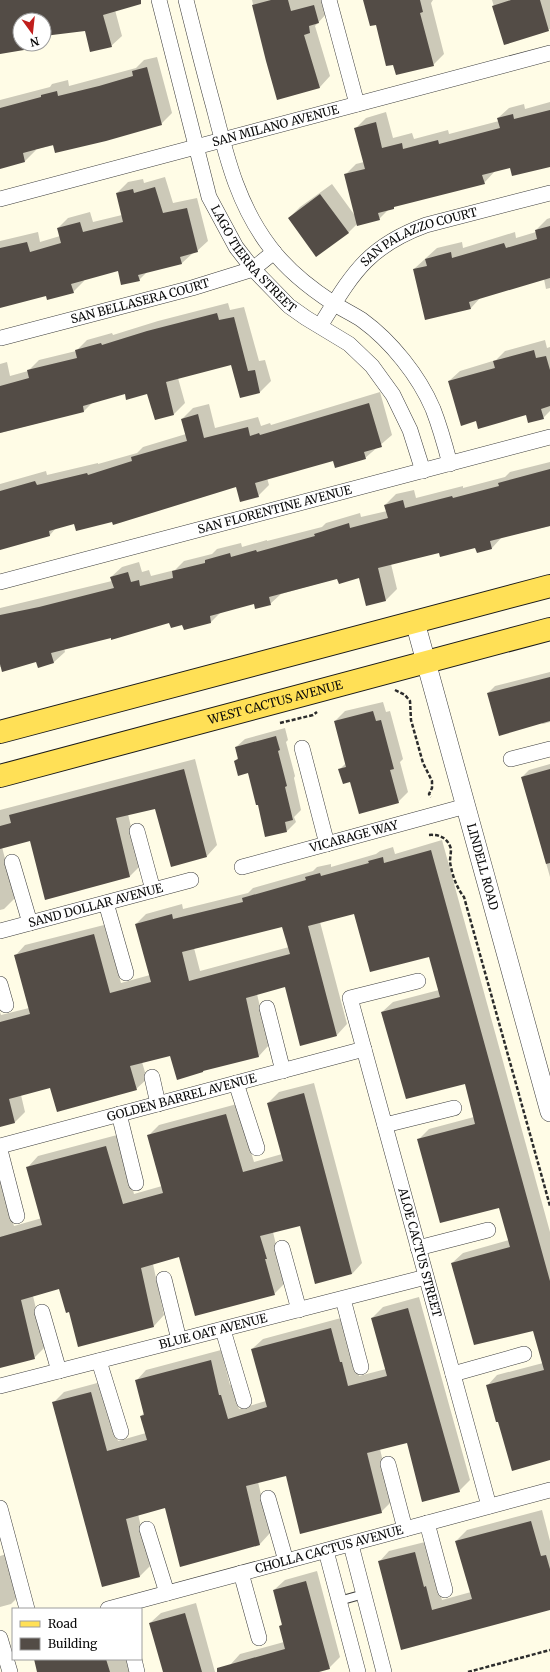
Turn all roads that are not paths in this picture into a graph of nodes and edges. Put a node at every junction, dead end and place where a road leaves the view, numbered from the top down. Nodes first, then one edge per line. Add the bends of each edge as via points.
1 (159, 0) edge
2 (186, 0) edge
3 (329, 0) edge
4 (550, 53) edge
5 (356, 104) junction
6 (222, 140) junction
7 (196, 147) junction
8 (550, 193) edge
9 (0, 199) edge
10 (274, 252) junction
11 (253, 269) junction
12 (334, 304) junction
13 (320, 326) junction
14 (1, 338) edge
15 (550, 437) edge
16 (450, 464) junction
17 (423, 471) junction
18 (0, 582) edge
19 (550, 586) edge
20 (414, 622) junction
21 (550, 629) edge
22 (426, 662) junction
23 (0, 732) edge
24 (302, 748) dead end
25 (550, 749) edge
26 (511, 759) dead end
27 (0, 776) edge
28 (466, 806) junction
29 (137, 831) dead end
30 (327, 844) junction
31 (12, 862) dead end
32 (242, 867) dead end
33 (191, 880) dead end
34 (153, 890) junction
35 (106, 903) junction
36 (30, 923) junction
37 (0, 931) edge
38 (126, 973) dead end
39 (418, 980) dead end
40 (0, 984) edge
41 (6, 1005) dead end
42 (267, 1008) dead end
43 (364, 1049) junction
44 (283, 1071) junction
45 (152, 1077) dead end
46 (236, 1083) junction
47 (158, 1104) junction
48 (454, 1108) dead end
49 (550, 1112) edge
50 (119, 1114) junction
51 (385, 1125) junction
52 (0, 1146) edge
53 (256, 1148) dead end
54 (0, 1150) edge
55 (136, 1183) dead end
56 (17, 1216) dead end
57 (488, 1230) dead end
58 (282, 1248) dead end
59 (418, 1248) junction
60 (426, 1278) junction
61 (164, 1279) dead end
62 (343, 1299) junction
63 (299, 1310) junction
64 (42, 1312) dead end
65 (222, 1330) junction
66 (179, 1340) junction
67 (524, 1354) dead end
68 (99, 1361) junction
69 (361, 1367) dead end
70 (59, 1371) junction
71 (452, 1374) junction
72 (0, 1386) edge
73 (244, 1401) dead end
74 (121, 1432) dead end
75 (388, 1464) dead end
76 (549, 1493) edge
77 (268, 1498) dead end
78 (489, 1506) junction
79 (0, 1508) edge
80 (427, 1523) junction
81 (147, 1529) dead end
82 (405, 1529) junction
83 (5, 1544) edge
84 (351, 1545) junction
85 (326, 1551) junction
86 (286, 1561) junction
87 (241, 1573) junction
88 (445, 1590) dead end
89 (167, 1593) junction
90 (364, 1594) junction
91 (339, 1601) junction
92 (27, 1608) edge
93 (115, 1608) edge
94 (12, 1634) edge
95 (0, 1638) edge
96 (259, 1638) dead end
97 (134, 1660) edge
98 (10, 1672) edge
99 (137, 1672) edge
100 (358, 1672) edge
101 (384, 1672) edge

1 - 7 street, LAGO TIERRA STREET
2 - 6 street, LAGO TIERRA STREET
3 - 5 street
4 - 5 street, SAN MILANO AVENUE
5 - 6 street, SAN MILANO AVENUE
6 - 7 street, SAN MILANO AVENUE
6 - 10 street, LAGO TIERRA STREET via 247,212
7 - 9 street, SAN MILANO AVENUE
7 - 11 street, LAGO TIERRA STREET via 209,197 236,247
8 - 12 street, SAN PALAZZO COURT via 409,231 370,256
10 - 11 street, SAN BELLASERA COURT
10 - 12 street, LAGO TIERRA STREET via 306,284
11 - 13 street, LAGO TIERRA STREET via 289,306
11 - 14 street, SAN BELLASERA COURT via 192,288
12 - 13 street, SAN PALAZZO COURT
12 - 16 street, LAGO TIERRA STREET via 362,320 399,355 418,381 433,408
13 - 17 street, LAGO TIERRA STREET via 349,344 372,366 393,395 410,430
15 - 16 street, SAN FLORENTINE AVENUE
16 - 17 street, SAN FLORENTINE AVENUE
17 - 18 street, SAN FLORENTINE AVENUE
19 - 20 main road
20 - 22 street, LINDELL ROAD
20 - 23 main road
21 - 22 main road, WEST CACTUS AVENUE
22 - 27 main road, WEST CACTUS AVENUE
22 - 28 street, LINDELL ROAD
24 - 30 street
25 - 26 street
28 - 30 street, VICARAGE WAY
28 - 49 street, LINDELL ROAD
29 - 34 street
30 - 32 street, VICARAGE WAY
31 - 36 street
33 - 34 street, SAND DOLLAR AVENUE
34 - 35 street, SAND DOLLAR AVENUE
35 - 36 street, SAND DOLLAR AVENUE
35 - 38 street
36 - 37 street, SAND DOLLAR AVENUE
39 - 43 street, ALOE CACTUS STREET via 350,998
40 - 41 street
42 - 44 street
43 - 44 street, GOLDEN BARREL AVENUE
43 - 51 street, ALOE CACTUS STREET
44 - 46 street, GOLDEN BARREL AVENUE
45 - 47 street
46 - 47 street, GOLDEN BARREL AVENUE
46 - 53 street
47 - 50 street, GOLDEN BARREL AVENUE
48 - 51 street
50 - 52 street, GOLDEN BARREL AVENUE
50 - 55 street
51 - 59 street, ALOE CACTUS STREET
54 - 56 street
57 - 59 street
58 - 63 street
59 - 60 street, ALOE CACTUS STREET
60 - 62 street, BLUE OAT AVENUE
60 - 71 street, ALOE CACTUS STREET
61 - 66 street
62 - 63 street, BLUE OAT AVENUE
62 - 69 street
63 - 65 street, BLUE OAT AVENUE
64 - 70 street
65 - 66 street, BLUE OAT AVENUE
65 - 73 street
66 - 68 street, BLUE OAT AVENUE
67 - 71 street
68 - 70 street, BLUE OAT AVENUE
68 - 74 street
70 - 72 street, BLUE OAT AVENUE
71 - 78 street, ALOE CACTUS STREET
75 - 82 street
76 - 78 street, CHOLLA CACTUS AVENUE
77 - 86 street
78 - 80 street, CHOLLA CACTUS AVENUE
79 - 83 street
80 - 82 street, CHOLLA CACTUS AVENUE
80 - 88 street
81 - 89 street
82 - 84 street, CHOLLA CACTUS AVENUE
83 - 92 street
84 - 85 street, CHOLLA CACTUS AVENUE
84 - 90 street
85 - 86 street, CHOLLA CACTUS AVENUE
85 - 91 street
86 - 87 street, CHOLLA CACTUS AVENUE
87 - 89 street, CHOLLA CACTUS AVENUE
87 - 96 street
89 - 93 street, CHOLLA CACTUS AVENUE
90 - 91 lane
90 - 101 street
91 - 100 street
94 - 95 street
95 - 98 street
97 - 99 street

